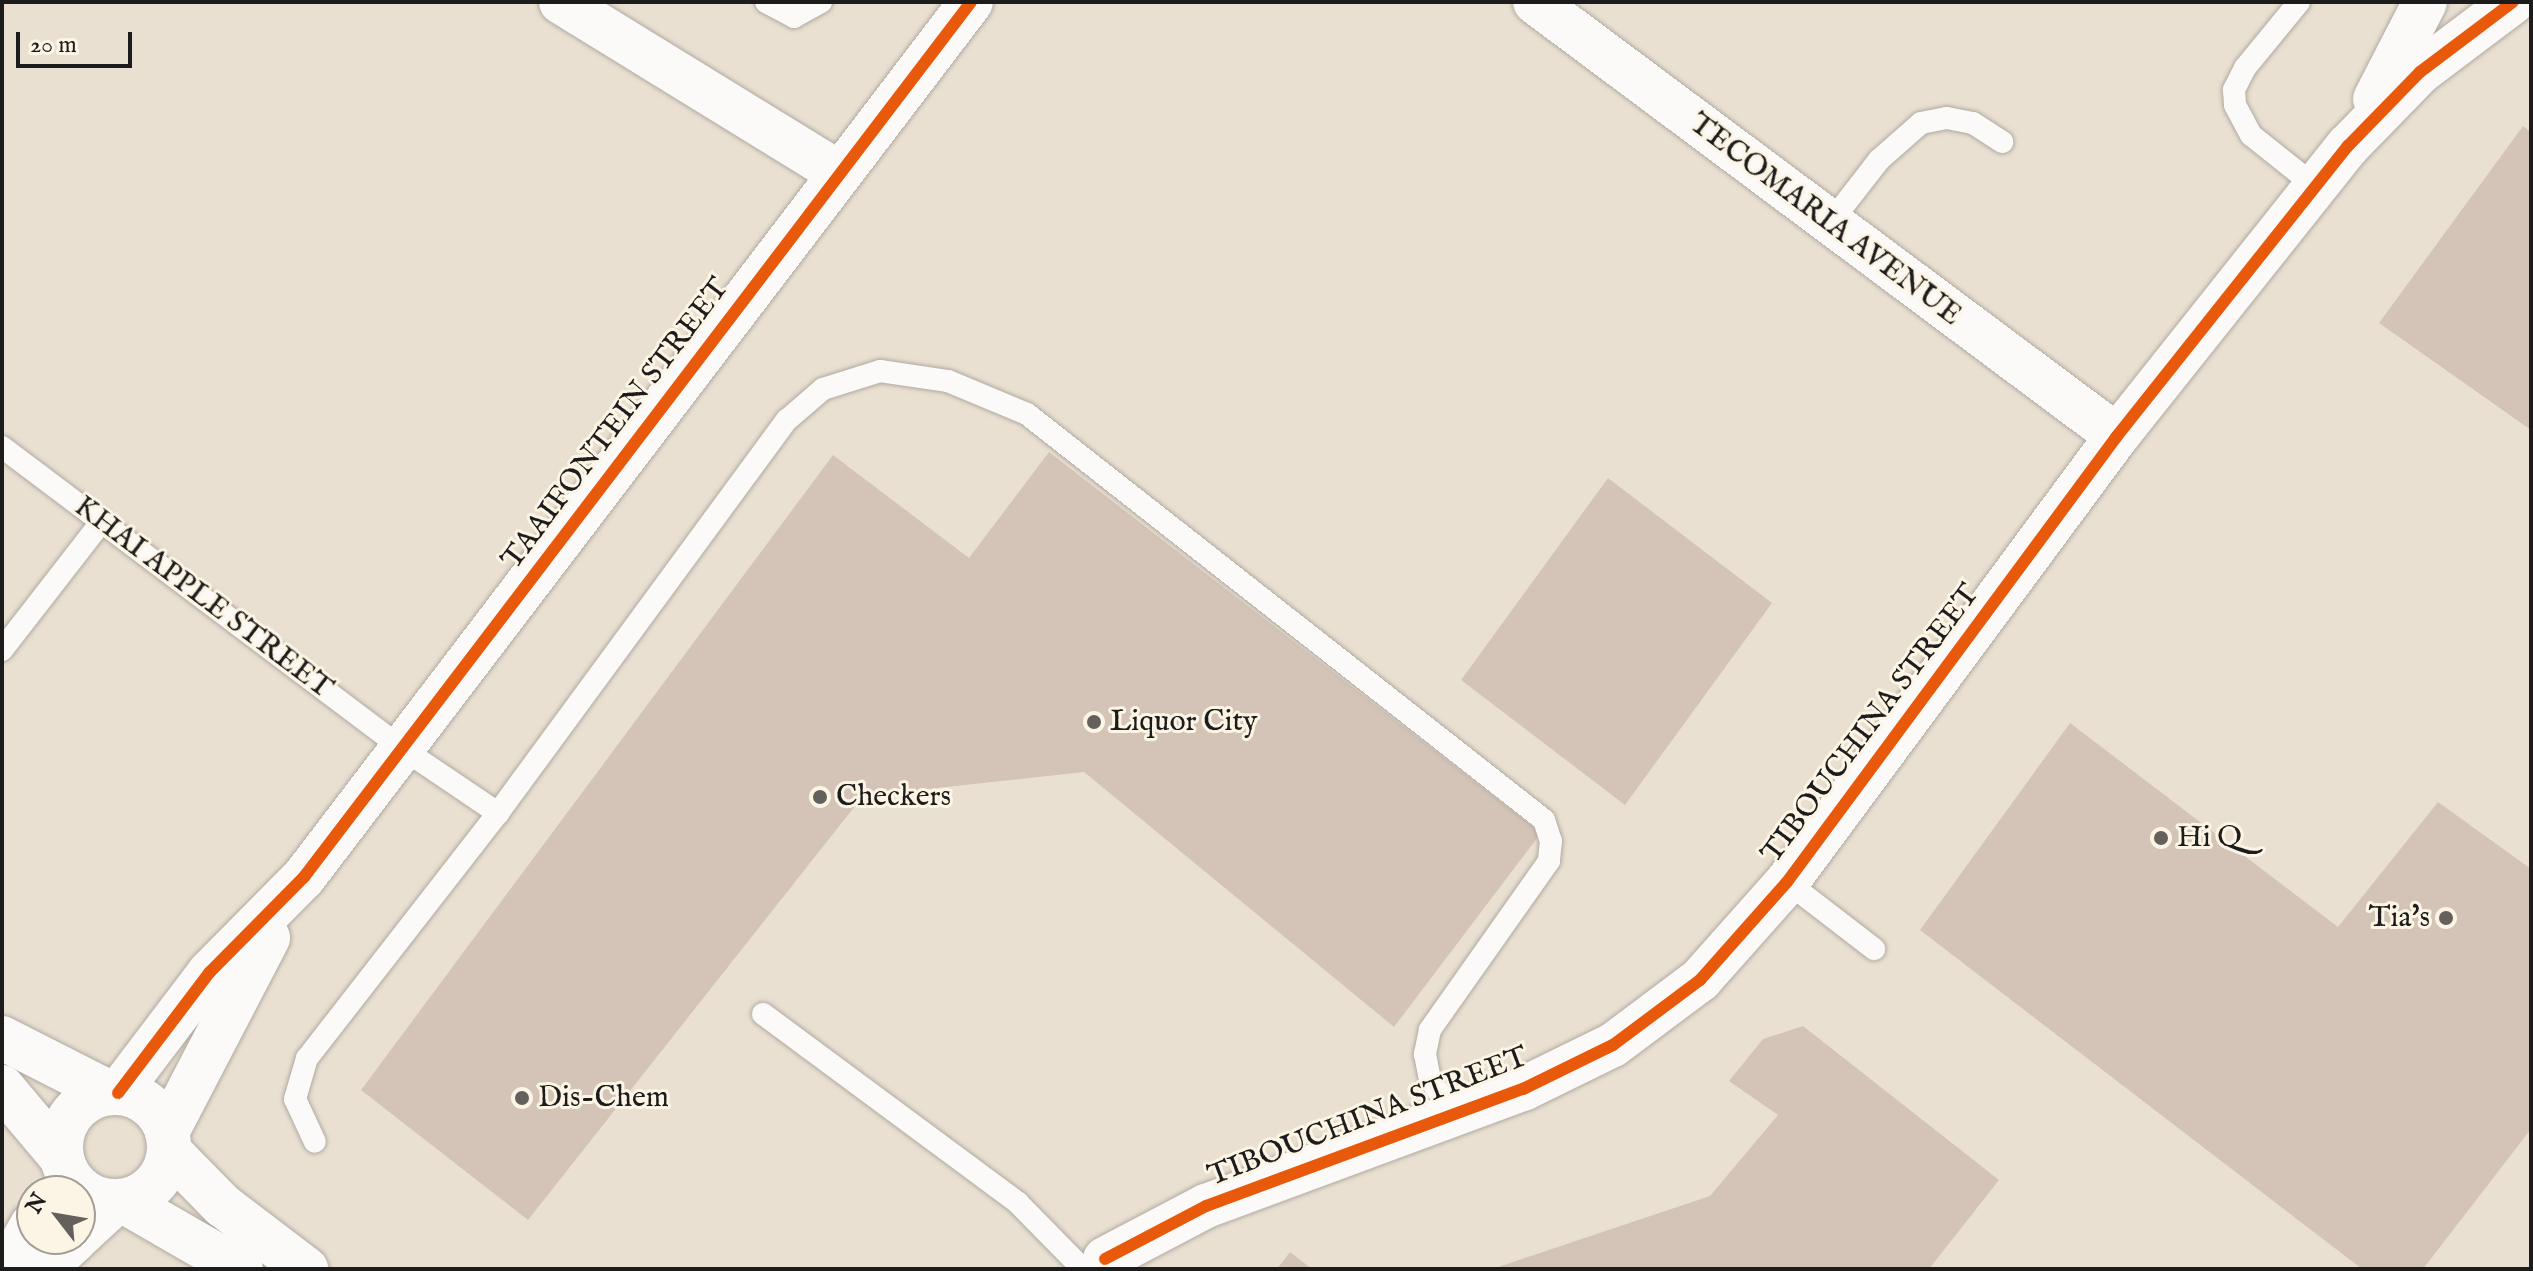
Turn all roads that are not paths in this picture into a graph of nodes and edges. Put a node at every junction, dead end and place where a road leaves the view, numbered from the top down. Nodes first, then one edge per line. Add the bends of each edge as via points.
1 (561, 2) edge
2 (766, 2) edge
3 (821, 2) edge
4 (971, 2) edge
5 (1535, 2) edge
6 (2299, 2) edge
7 (2425, 2) edge
8 (2513, 2) edge
9 (2002, 142) dead end
10 (2348, 146) junction
11 (839, 173) junction
12 (2315, 186) junction
13 (1830, 223) junction
14 (2117, 436) junction
15 (2, 447) edge
16 (102, 521) junction
17 (2, 650) edge
18 (403, 749) junction
19 (498, 813) junction
20 (304, 877) junction
21 (1787, 882) junction
22 (1874, 949) dead end
23 (763, 1014) dead end
24 (2, 1038) edge
25 (2, 1087) edge
26 (114, 1093) junction
27 (1455, 1117) junction
28 (168, 1142) junction
29 (315, 1142) dead end
30 (58, 1171) edge
31 (120, 1201) junction
32 (1206, 1206) junction
33 (96, 1222) edge
34 (59, 1255) edge
35 (1098, 1266) edge
36 (44, 1269) edge
37 (241, 1269) edge
38 (306, 1269) edge
39 (1158, 1269) edge

1 - 11 street
2 - 3 lane via 794,17
4 - 11 street, TAAIFONTEIN STREET
5 - 13 street, TECOMARIA AVENUE
6 - 12 lane via 2245,68 2234,90 2235,105 2251,135
7 - 10 street, TIBOUCHINA STREET
8 - 10 street, TIBOUCHINA STREET via 2420,72
9 - 13 lane via 1973,123 1947,118 1921,123 1879,160
10 - 12 street, TIBOUCHINA STREET
11 - 18 street, TAAIFONTEIN STREET
12 - 14 street, TIBOUCHINA STREET
13 - 14 street, TECOMARIA AVENUE
14 - 21 street, TIBOUCHINA STREET
15 - 16 lane, KHAI APPLE STREET
16 - 17 lane
16 - 18 lane, KHAI APPLE STREET
18 - 19 lane, KHAI APPLE STREET
18 - 20 street, TAAIFONTEIN STREET
19 - 27 lane via 787,420 823,389 880,371 948,381 1027,414 1544,820 1551,841 1549,861 1430,1030 1425,1054 1430,1079
19 - 29 lane via 307,1058 295,1099
20 - 26 street via 209,973
20 - 28 street via 236,991
21 - 22 lane
21 - 27 street, TIBOUCHINA STREET via 1731,948 1664,1012 1613,1045
23 - 35 lane
24 - 26 street
25 - 30 street
26 - 28 street via 149,1105
26 - 30 street via 93,1098 72,1115 61,1139
27 - 32 street, TIBOUCHINA STREET
28 - 31 street via 155,1184
28 - 38 street via 222,1205
30 - 31 street via 79,1189
31 - 33 street
31 - 37 street
32 - 35 street, TIBOUCHINA STREET
32 - 39 street, TIBOUCHINA STREET
34 - 36 street

